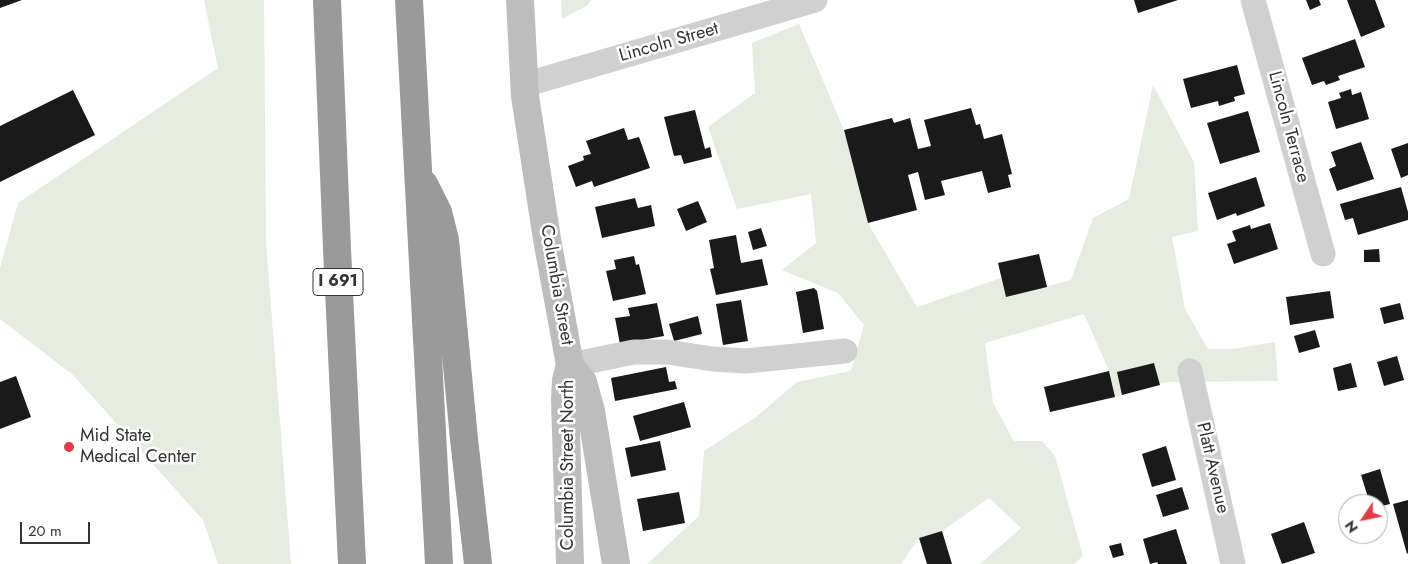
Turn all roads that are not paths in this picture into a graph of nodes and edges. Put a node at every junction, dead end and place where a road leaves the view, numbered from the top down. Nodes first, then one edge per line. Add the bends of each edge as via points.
1 (327, 0) edge
2 (409, 0) edge
3 (520, 0) edge
4 (815, 0) edge
5 (1253, 0) edge
6 (524, 85) junction
7 (418, 172) junction
8 (1323, 254) dead end
9 (846, 351) dead end
10 (570, 365) junction
11 (1190, 371) dead end
12 (352, 564) edge
13 (439, 564) edge
14 (478, 564) edge
15 (570, 564) edge
16 (616, 564) edge
17 (1233, 564) edge

1 - 12 highway, I 691
2 - 7 highway
3 - 6 street, Columbia Street
4 - 6 street, Lincoln Street
5 - 8 street, Lincoln Terrace
6 - 10 street, Columbia Street
7 - 13 highway
7 - 14 highway via 438,212 444,233
9 - 10 street via 746,361 667,352 634,352
10 - 15 street, Columbia Street North via 565,394
10 - 16 street, Columbia Street via 583,382 591,411
11 - 17 street, Platt Avenue

